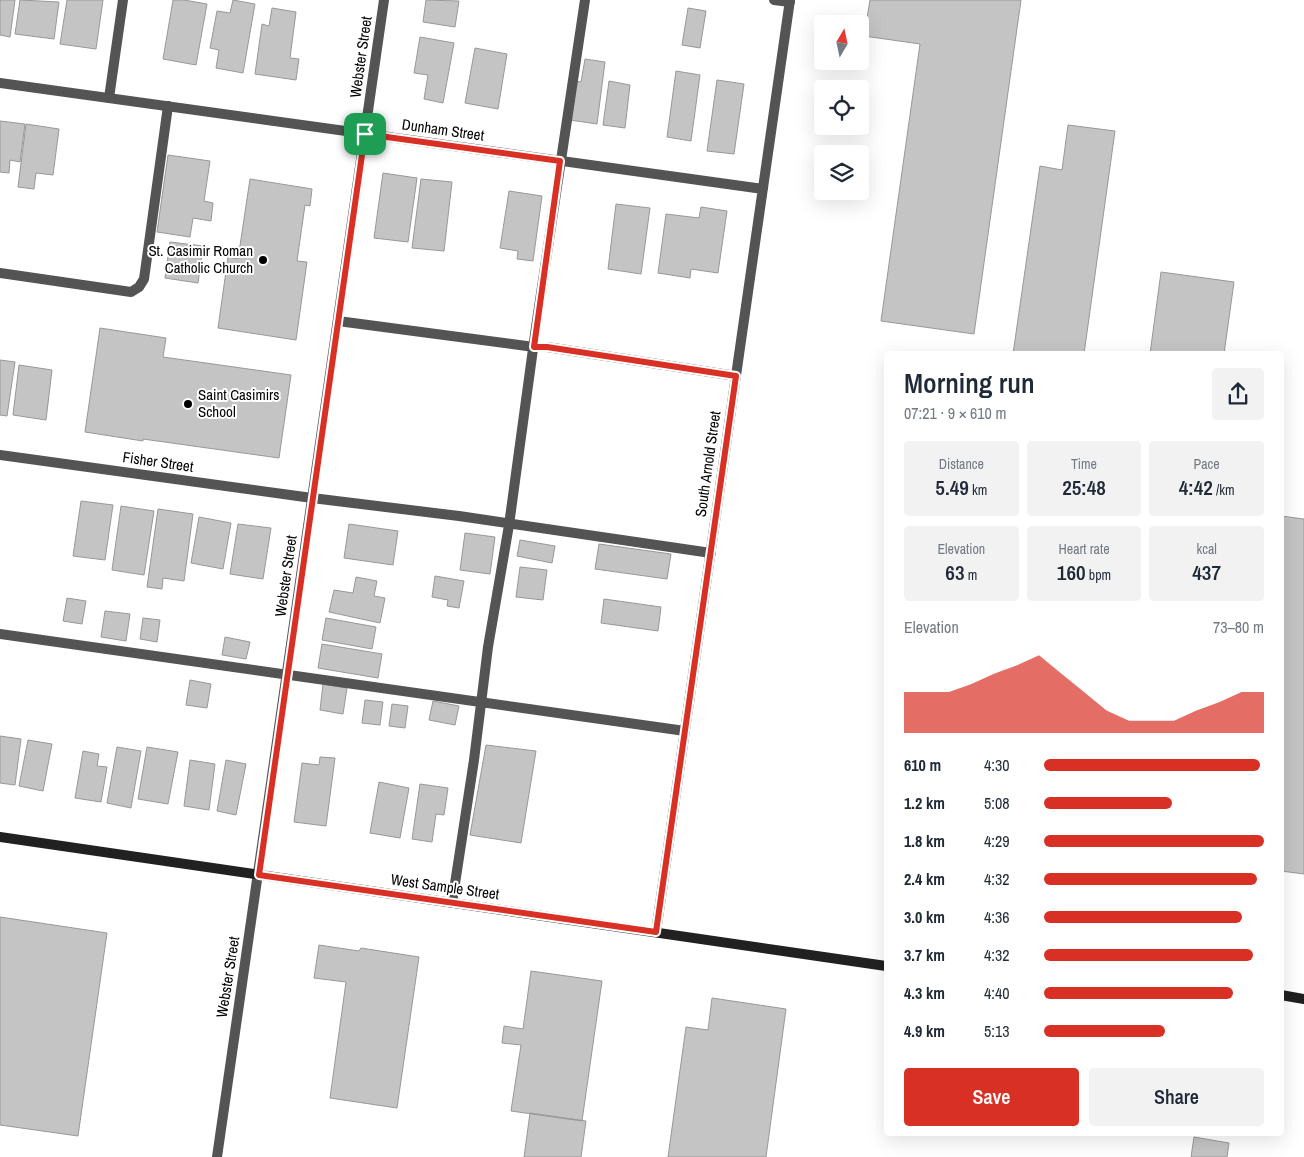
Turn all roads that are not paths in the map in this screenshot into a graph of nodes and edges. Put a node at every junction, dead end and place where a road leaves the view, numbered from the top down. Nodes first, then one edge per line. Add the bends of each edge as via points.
1 (123, 0) edge
2 (384, 0) edge
3 (585, 0) edge
4 (774, 0) edge
5 (790, 1) edge
6 (0, 84) edge
7 (109, 98) junction
8 (168, 106) junction
9 (365, 134) junction
10 (560, 161) junction
11 (763, 189) junction
12 (0, 273) edge
13 (338, 321) junction
14 (534, 347) junction
15 (736, 376) junction
16 (0, 455) edge
17 (312, 498) junction
18 (509, 525) junction
19 (710, 553) junction
20 (0, 634) edge
21 (287, 675) junction
22 (480, 702) junction
23 (685, 731) junction
24 (0, 837) edge
25 (259, 875) junction
26 (452, 903) junction
27 (656, 932) junction
28 (884, 966) edge
29 (1284, 996) edge
30 (1304, 999) edge
31 (217, 1157) edge

1 - 7 street
2 - 9 street, Webster Street
3 - 10 street
4 - 5 street
5 - 11 street, South Arnold Street
6 - 7 street, Dunham Street
7 - 8 street, Dunham Street
8 - 9 street, Dunham Street
8 - 12 street via 144,279 139,287 131,292
9 - 10 street, Dunham Street
9 - 13 street, Webster Street
10 - 11 street, Dunham Street
10 - 14 street
11 - 15 street, South Arnold Street
13 - 14 street
13 - 17 street, Webster Street
14 - 15 street
14 - 18 street
15 - 19 street, South Arnold Street
16 - 17 street, Fisher Street
17 - 18 street, Fisher Street
17 - 21 street, Webster Street
18 - 19 street, Fisher Street
18 - 22 street
19 - 23 street, South Arnold Street
20 - 21 street
21 - 22 street
21 - 25 street, Webster Street
22 - 23 street
22 - 26 street
23 - 27 street, South Arnold Street
24 - 25 main road, West Sample Street
25 - 26 main road, West Sample Street
25 - 31 street, Webster Street
26 - 27 main road, West Sample Street
27 - 28 main road, West Sample Street
29 - 30 main road

